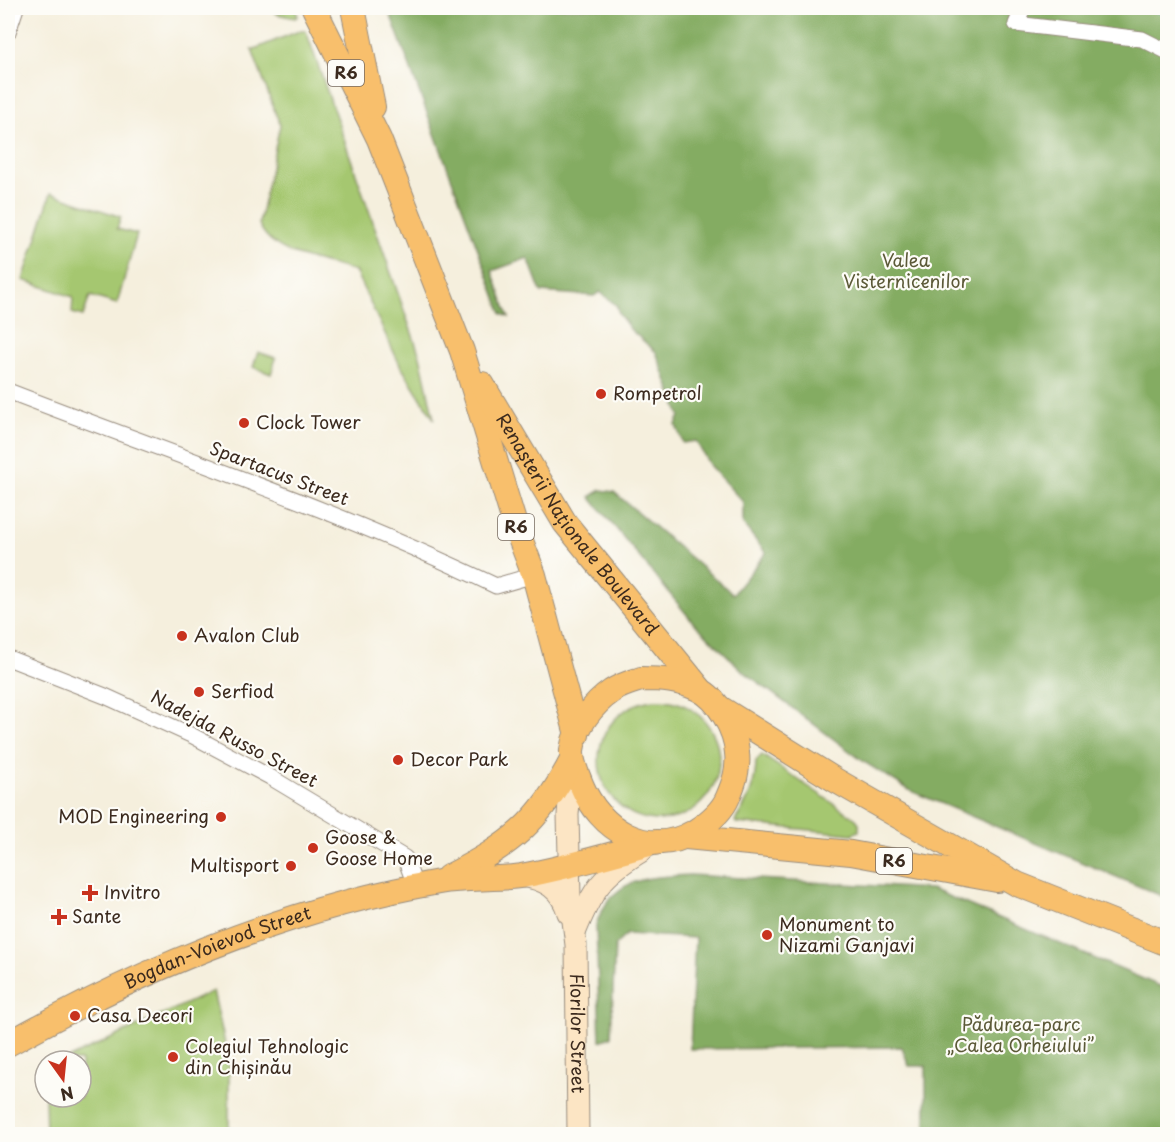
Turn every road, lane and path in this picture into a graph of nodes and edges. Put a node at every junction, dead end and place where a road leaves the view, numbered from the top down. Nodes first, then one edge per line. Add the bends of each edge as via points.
1 (16, 8) edge
2 (314, 8) edge
3 (353, 8) edge
4 (1023, 8) edge
5 (8, 32) edge
6 (1167, 52) edge
7 (379, 139) junction
8 (462, 351) junction
9 (8, 391) edge
10 (534, 574) junction
11 (8, 658) edge
12 (709, 698) junction
13 (577, 735) junction
14 (572, 760) junction
15 (686, 837) junction
16 (657, 842) junction
17 (569, 864) junction
18 (520, 876) junction
19 (440, 882) junction
20 (1017, 884) junction
21 (416, 888) junction
22 (575, 933) junction
23 (1167, 944) edge
24 (8, 1044) edge
25 (578, 1134) edge

1 - 5 street
2 - 7 main road, Renașterii Naționale Boulevard / R6
3 - 7 main road, Renașterii Naționale Boulevard / R6
4 - 6 street via 1016,24 1142,39
7 - 8 main road, Renașterii Naționale Boulevard / R6
8 - 10 main road, Renașterii Naționale Boulevard / R6 via 515,525
8 - 12 main road, Renașterii Naționale Boulevard via 565,523
9 - 10 street, Spartacus Street via 441,558 496,586
10 - 13 main road, Renașterii Naționale Boulevard / R6
11 - 21 street, Nadejda Russo Street via 105,696 270,777 405,858
12 - 13 main road, R6 via 671,679 641,679 613,689 591,709
12 - 15 main road, R6 via 731,729 738,752 736,779 726,803 708,823
12 - 20 main road, Renașterii Naționale Boulevard / R6 via 835,780
13 - 14 main road, R6
14 - 16 main road via 587,798 611,828 632,838
14 - 17 main road, Florilor Street
14 - 19 main road, Bogdan-Voievod Street via 555,792 521,833
15 - 16 main road, R6
15 - 20 main road, Renașterii Naționale Boulevard / R6 via 851,853
16 - 17 main road, Bogdan-Voievod Street
16 - 22 main road, Florilor Street via 603,878
17 - 18 main road, Bogdan-Voievod Street
17 - 22 main road, Florilor Street
18 - 19 main road, Bogdan-Voievod Street
18 - 22 main road, Florilor Street via 545,882 560,895
19 - 21 main road, Bogdan-Voievod Street
20 - 23 main road, Renașterii Naționale Boulevard / R6
21 - 24 main road, Bogdan-Voievod Street via 336,906 244,934 100,994
22 - 25 main road, Florilor Street

